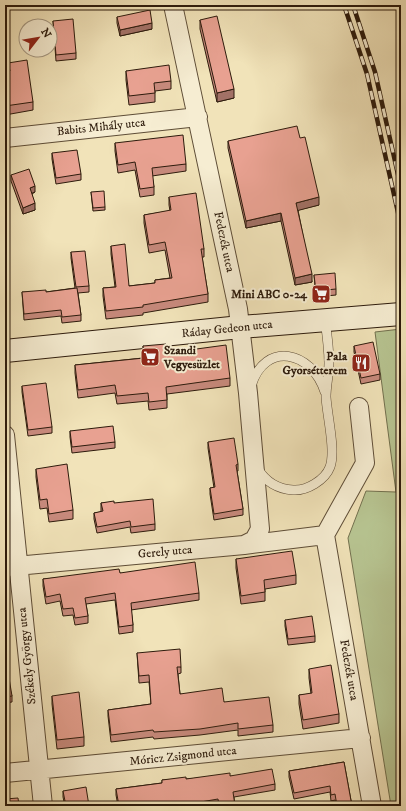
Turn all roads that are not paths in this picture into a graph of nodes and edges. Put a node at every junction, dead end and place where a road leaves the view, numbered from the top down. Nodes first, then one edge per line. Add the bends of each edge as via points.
1 (173, 5) edge
2 (198, 117) junction
3 (5, 138) edge
4 (401, 314) edge
5 (325, 320) junction
6 (241, 328) junction
7 (5, 351) edge
8 (248, 393) junction
9 (326, 397) junction
10 (359, 407) dead end
11 (5, 435) edge
12 (255, 464) junction
13 (325, 535) junction
14 (244, 545) junction
15 (11, 567) edge
16 (361, 738) junction
17 (39, 770) junction
18 (5, 773) edge
19 (43, 806) edge
20 (372, 806) edge

1 - 2 street, Fedezék utca
2 - 3 street, Babits Mihály utca
2 - 6 street, Fedezék utca
4 - 5 main road, Ráday Gedeon utca
5 - 6 main road, Ráday Gedeon utca
5 - 9 lane via 329,364
6 - 7 main road, Ráday Gedeon utca
6 - 8 street, Fedezék utca
8 - 9 lane via 252,381 264,364 276,357 288,356 302,360 312,368 322,381
8 - 12 street, Fedezék utca
9 - 12 lane via 332,453 330,466 323,477 314,484 298,490 285,489 271,483
10 - 13 street via 365,463
11 - 15 street, Székely György utca
12 - 14 street, Fedezék utca via 260,529 254,540
13 - 14 street, Gerely utca
13 - 16 street, Fedezék utca
14 - 15 street, Gerely utca
15 - 17 street, Székely György utca
16 - 17 street, Móricz Zsigmond utca
16 - 20 street, Fedezék utca
17 - 18 street, Móricz Zsigmond utca
17 - 19 street, Székely György utca

